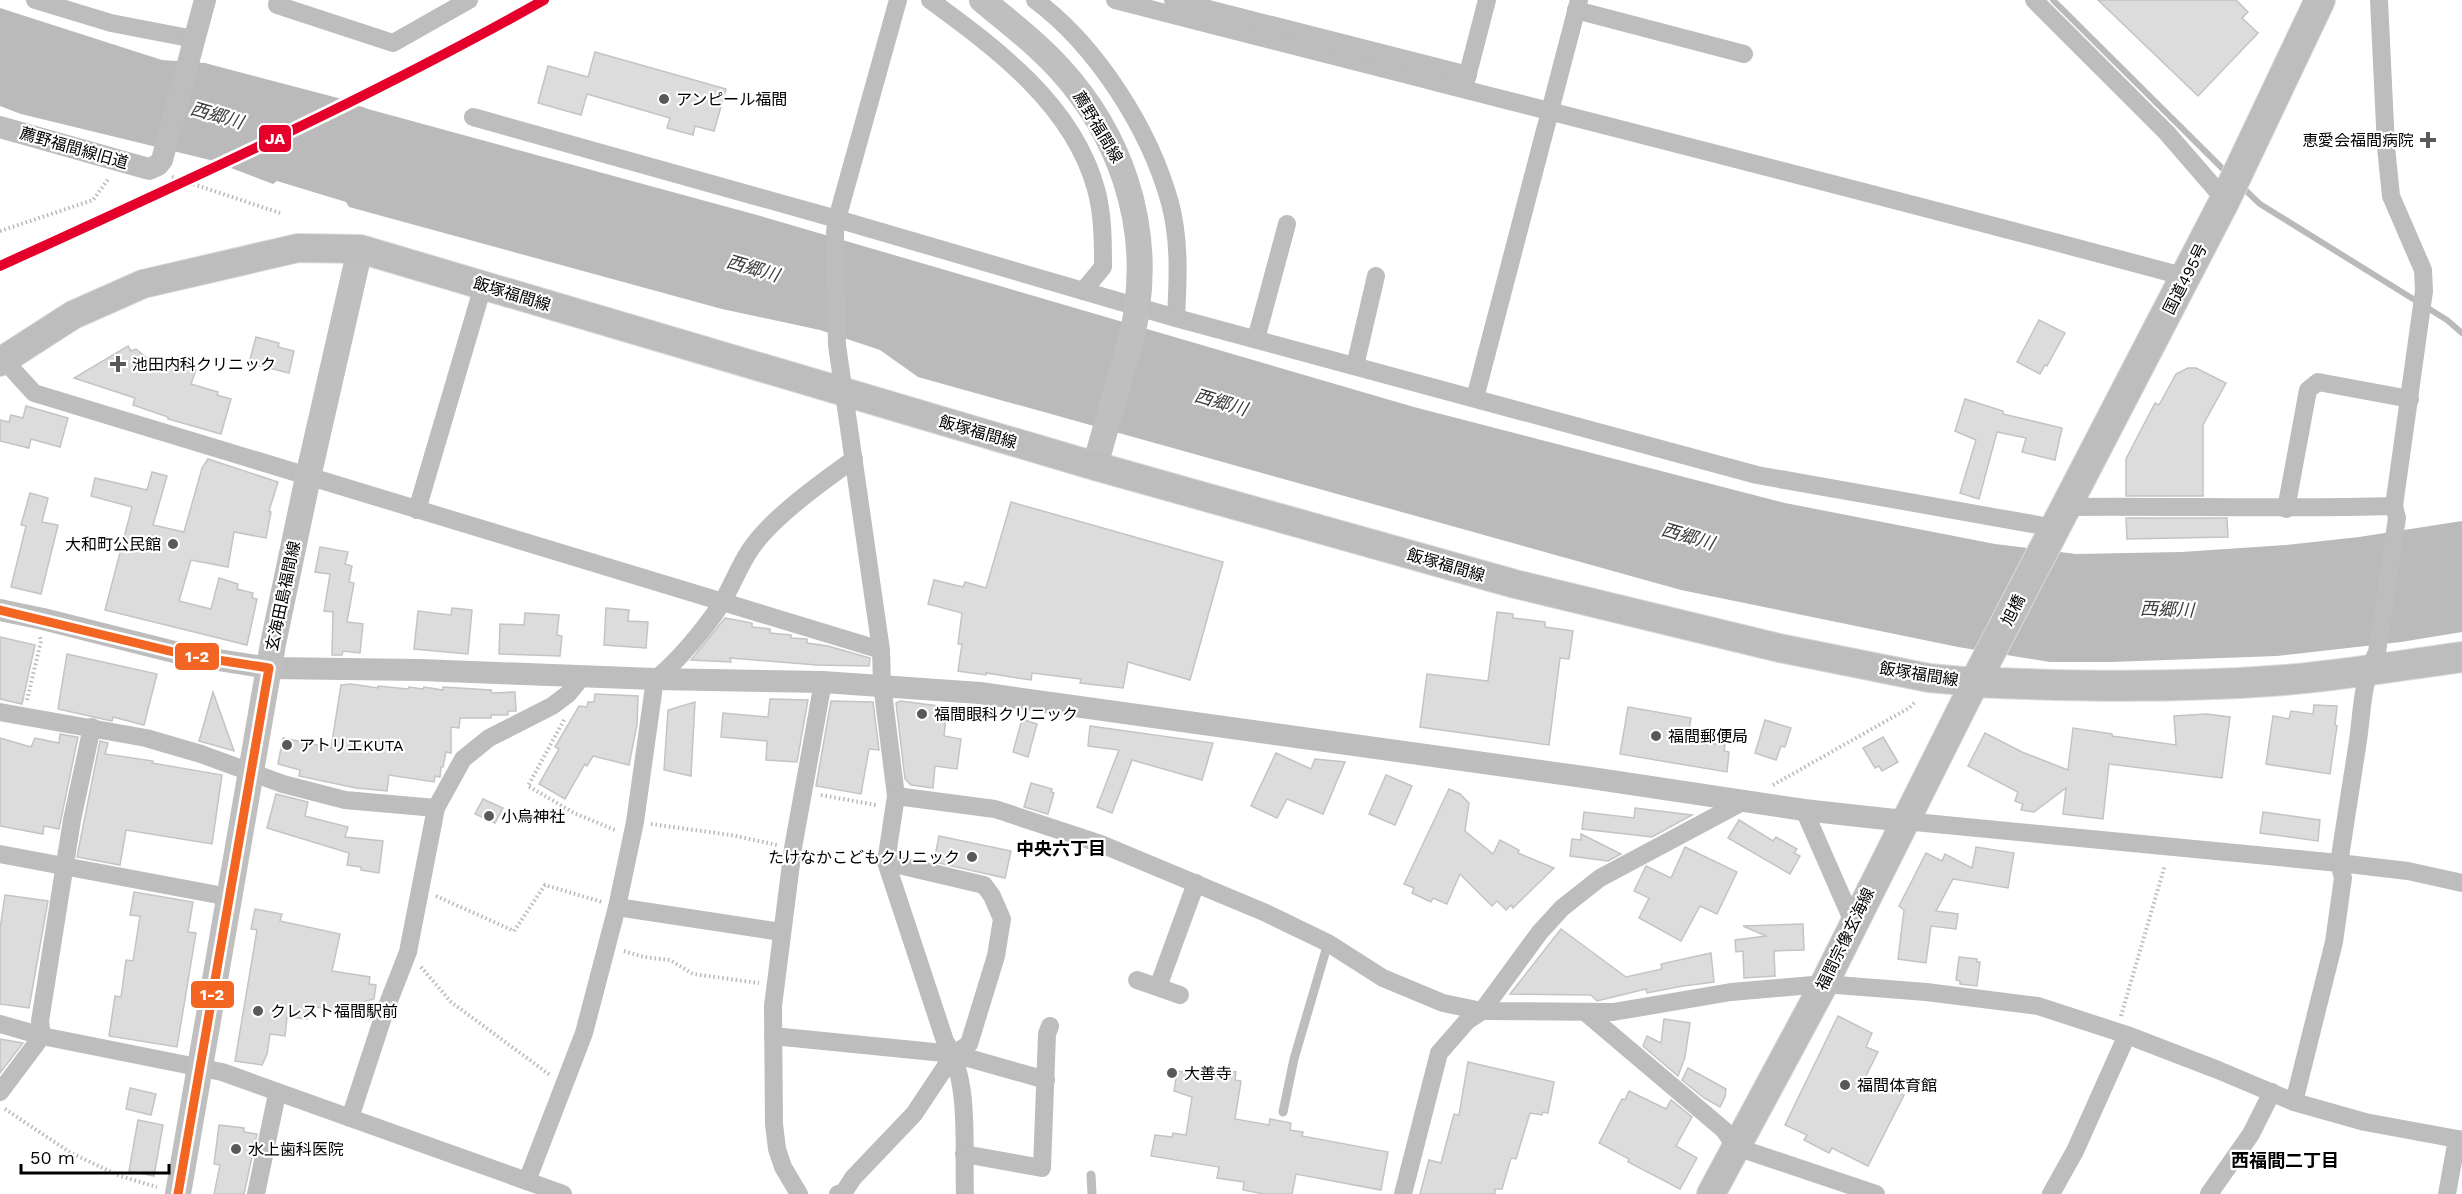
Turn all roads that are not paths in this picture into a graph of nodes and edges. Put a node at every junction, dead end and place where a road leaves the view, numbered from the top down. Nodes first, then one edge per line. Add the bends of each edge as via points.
1 (35, 0) edge
2 (205, 0) edge
3 (278, 0) edge
4 (469, 0) edge
5 (898, 0) edge
6 (930, 0) edge
7 (982, 0) edge
8 (1115, 0) edge
9 (1173, 0) edge
10 (1488, 0) edge
11 (2034, 0) edge
12 (2320, 0) edge
13 (2379, 0) edge
14 (1039, 1) edge
15 (1578, 5) edge
16 (192, 45) junction
17 (1744, 54) dead end
18 (1466, 82) junction
19 (1549, 111) junction
20 (473, 117) dead end
21 (0, 127) edge
22 (2225, 200) junction
23 (1287, 224) dead end
24 (836, 226) junction
25 (360, 249) junction
26 (1376, 276) dead end
27 (2186, 277) junction
28 (483, 286) junction
29 (1083, 291) junction
30 (1136, 315) junction
31 (1176, 318) junction
32 (1256, 339) junction
33 (4, 359) edge
34 (1354, 366) junction
35 (843, 392) junction
36 (1475, 398) junction
37 (2410, 399) junction
38 (1098, 455) junction
39 (854, 459) junction
40 (308, 477) junction
41 (2286, 509) junction
42 (417, 510) junction
43 (2396, 512) junction
44 (2054, 529) junction
45 (722, 602) junction
46 (0, 610) edge
47 (881, 650) junction
48 (2462, 657) edge
49 (2373, 661) junction
50 (269, 668) junction
51 (1979, 674) junction
52 (583, 676) junction
53 (655, 679) junction
54 (824, 682) junction
55 (882, 684) junction
56 (0, 712) edge
57 (92, 727) junction
58 (250, 774) junction
59 (1746, 800) junction
60 (895, 802) junction
61 (435, 808) junction
62 (1804, 810) junction
63 (1904, 821) junction
64 (0, 854) edge
65 (886, 862) junction
66 (2339, 863) junction
67 (65, 866) junction
68 (1196, 883) junction
69 (2462, 883) edge
70 (229, 897) junction
71 (617, 907) junction
72 (1853, 922) junction
73 (781, 932) junction
74 (1328, 943) junction
75 (1137, 980) dead end
76 (1824, 984) junction
77 (1158, 987) junction
78 (1180, 995) dead end
79 (1482, 1011) junction
80 (1586, 1013) junction
81 (0, 1024) edge
82 (1050, 1026) dead end
83 (2122, 1033) junction
84 (42, 1036) junction
85 (773, 1036) junction
86 (954, 1054) junction
87 (200, 1068) junction
88 (1046, 1080) junction
89 (0, 1092) edge
90 (2272, 1092) junction
91 (277, 1094) junction
92 (2294, 1102) junction
93 (1283, 1112) dead end
94 (350, 1118) junction
95 (2460, 1139) edge
96 (1736, 1147) junction
97 (964, 1154) junction
98 (1091, 1175) dead end
99 (526, 1181) junction
100 (171, 1191) edge
101 (843, 1193) edge
102 (256, 1194) edge
103 (563, 1194) edge
104 (800, 1194) edge
105 (965, 1194) edge
106 (1092, 1194) edge
107 (1403, 1194) edge
108 (1712, 1194) edge
109 (1876, 1194) edge
110 (2051, 1194) edge
111 (2210, 1194) edge
112 (2447, 1194) edge

1 - 16 street
2 - 16 street
3 - 4 street via 277,4 393,43
5 - 24 street
6 - 29 street via 1014,64 1046,100 1077,145 1096,189 1103,236 1103,267
7 - 30 main road, 薦野福間線 via 1028,37 1061,71 1120,160 1135,209 1141,258
8 - 18 street
9 - 18 street
10 - 18 street
11 - 22 street via 2167,133
12 - 22 highway, 国道495号
13 - 37 street via 2391,196 2423,270 2424,291
14 - 31 street via 1079,42 1137,119 1170,204 1176,239
15 - 17 street
15 - 19 street
16 - 21 street, 薦野福間線旧道 via 155,164 121,161
18 - 19 street
19 - 27 street
19 - 36 street
20 - 24 street
22 - 27 highway, 国道495号
23 - 32 street
24 - 29 street
24 - 35 street via 837,345
25 - 28 main road, 飯塚福間線
25 - 33 main road, 飯塚福間線 via 298,248 142,284 73,315
25 - 40 main road, 玄海田島福間線
26 - 34 street
27 - 44 highway, 国道495号
28 - 35 main road, 飯塚福間線
28 - 42 street
29 - 30 street
30 - 31 street
30 - 38 main road, 薦野福間線
31 - 32 street
32 - 34 street
33 - 40 street via 34,393
34 - 36 street
35 - 38 main road, 飯塚福間線
35 - 39 street
36 - 44 street via 1756,475
37 - 41 street via 2318,382 2308,390
37 - 43 street
38 - 51 main road, 飯塚福間線 via 1515,584 1779,648 1929,678
39 - 45 street via 817,485 762,536 750,550
39 - 47 street
40 - 42 street
40 - 50 main road, 玄海田島福間線
41 - 43 street
41 - 44 street via 2245,506
42 - 45 street
43 - 49 street
44 - 51 highway, 旭橋
45 - 47 street
45 - 53 street via 671,668
46 - 50 street via 186,655
47 - 55 street
48 - 49 highway
49 - 51 highway via 2286,680 2174,686 2070,687
49 - 66 street via 2363,689
50 - 52 street
50 - 58 main road, 玄海田島福間線
51 - 63 main road, 福間宗像玄海線
52 - 53 street
52 - 61 street via 552,706 489,738 463,759
53 - 54 street
53 - 71 street via 634,829
54 - 55 street
54 - 73 street via 792,848
55 - 59 street via 980,693
55 - 60 street
56 - 57 street
57 - 58 street via 146,738
57 - 67 street
58 - 61 street via 345,800
58 - 70 main road, 玄海田島福間線
59 - 62 street
59 - 79 street via 1600,878 1562,908
60 - 65 street
60 - 68 street via 995,809 1101,844
61 - 94 street via 408,952
62 - 63 street
62 - 72 street
63 - 66 street
63 - 72 main road, 福間宗像玄海線
64 - 67 street
65 - 86 street via 945,1041
65 - 86 street via 984,885 1002,919 979,1016 969,1044
66 - 69 street via 2408,871
66 - 92 street via 2343,878 2334,942
67 - 70 street
67 - 84 street via 40,1021
68 - 74 street
68 - 77 street
70 - 87 main road, 玄海田島福間線
71 - 73 street
71 - 99 street via 584,1033
72 - 76 main road, 福間宗像玄海線
73 - 85 street
74 - 79 street via 1383,978 1443,1003
74 - 93 lane via 1297,1047
75 - 77 street
76 - 80 street via 1731,992
76 - 83 street via 2038,1006
76 - 96 main road, 福間宗像玄海線
77 - 78 street
79 - 80 street
79 - 107 street via 1467,1021 1438,1053
80 - 96 street via 1724,1130
81 - 84 street
82 - 88 street
83 - 90 street
83 - 110 street via 2075,1150
84 - 87 street
84 - 89 street
85 - 86 street
85 - 104 street via 777,1149
86 - 88 street
86 - 97 street via 964,1108
86 - 101 street via 914,1114
87 - 91 street via 222,1072
87 - 100 main road, 玄海田島福間線
88 - 97 street via 1042,1168
90 - 92 street
90 - 111 street via 2251,1134
91 - 94 street
91 - 102 street
92 - 95 street via 2365,1122
94 - 99 street
95 - 112 street
96 - 108 main road, 福間宗像玄海線
96 - 109 street
97 - 105 street
98 - 106 lane
99 - 103 street

